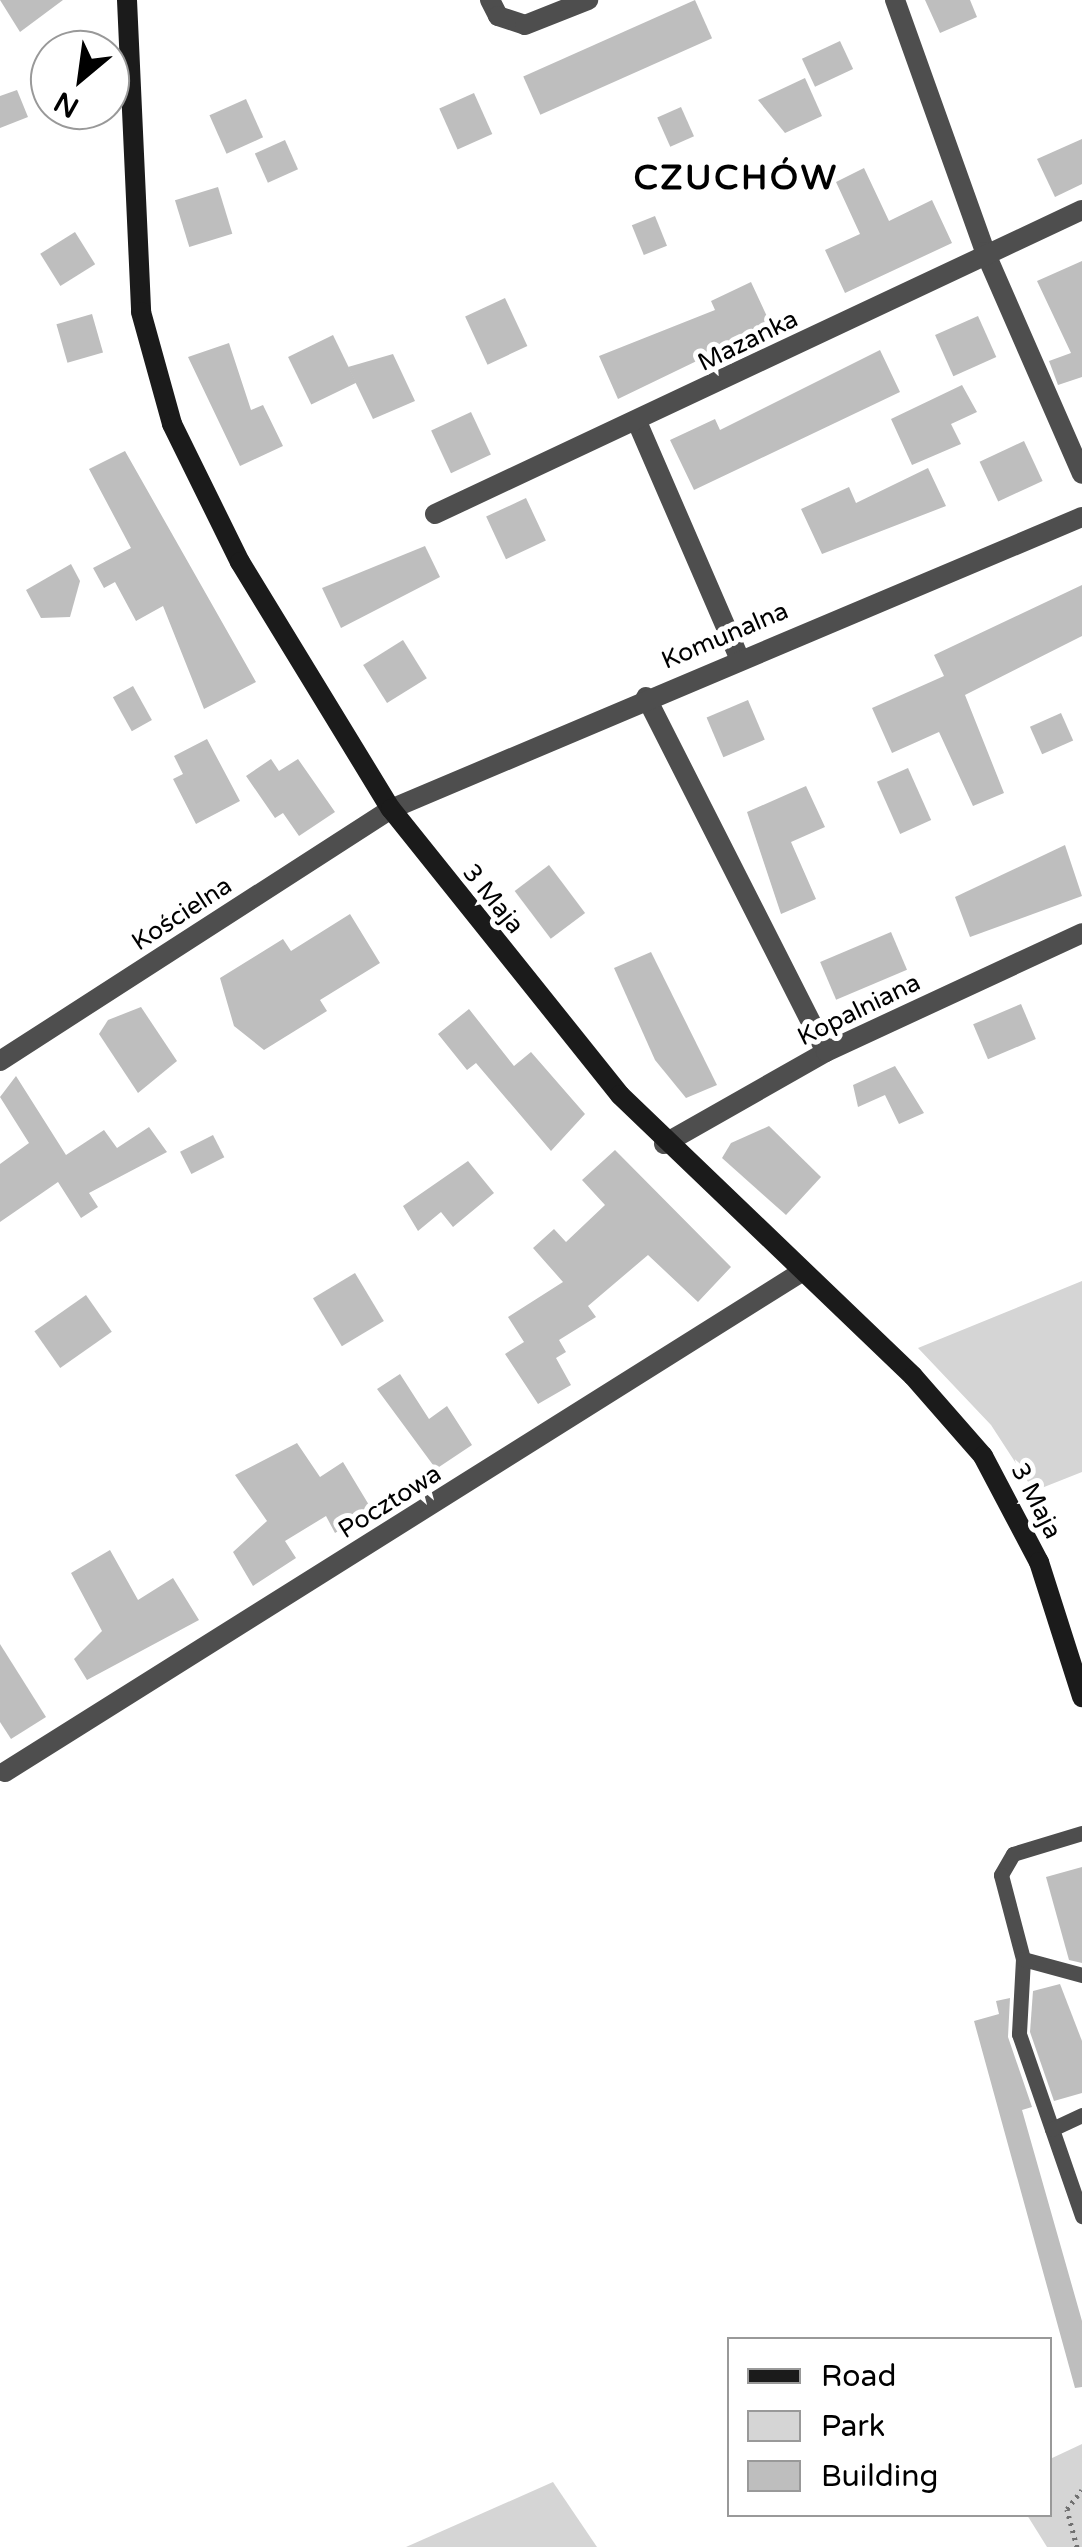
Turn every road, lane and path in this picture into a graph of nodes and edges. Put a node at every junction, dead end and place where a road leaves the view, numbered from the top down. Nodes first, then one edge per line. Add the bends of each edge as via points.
1 (127, 0) edge
2 (490, 0) edge
3 (588, 0) edge
4 (896, 0) edge
5 (1082, 210) edge
6 (985, 252) junction
7 (638, 424) junction
8 (1082, 474) edge
9 (434, 514) dead end
10 (1082, 517) edge
11 (738, 656) junction
12 (646, 697) junction
13 (391, 809) junction
14 (1082, 933) edge
15 (826, 1052) junction
16 (0, 1062) edge
17 (664, 1144) junction
18 (800, 1273) junction
19 (1082, 1697) edge
20 (5, 1772) dead end
21 (1082, 1833) edge
22 (1023, 1959) junction
23 (1082, 1975) edge
24 (1082, 2115) edge
25 (1052, 2128) junction
26 (1082, 2216) edge
27 (1082, 2490) edge
28 (1078, 2547) edge

1 - 13 main road, 3 Maja via 133,257 164,401 240,562
2 - 3 street via 498,16 525,25
4 - 6 street
5 - 6 street, Mazanka
6 - 7 street, Mazanka
6 - 8 street
7 - 9 street, Mazanka
7 - 11 street
10 - 11 street, Komunalna
11 - 12 street, Komunalna
12 - 13 street, Komunalna
12 - 15 street
13 - 16 street, Kościelna
13 - 17 main road, 3 Maja
14 - 15 street, Kopalniana
15 - 17 street, Kopalniana
17 - 18 main road, 3 Maja
18 - 19 main road, 3 Maja via 984,1456 1040,1562
18 - 20 street, Pocztowa
21 - 22 lane via 1004,1863
22 - 23 lane
22 - 25 lane via 1018,2034
24 - 25 lane
25 - 26 lane
27 - 28 path via 1067,2509

